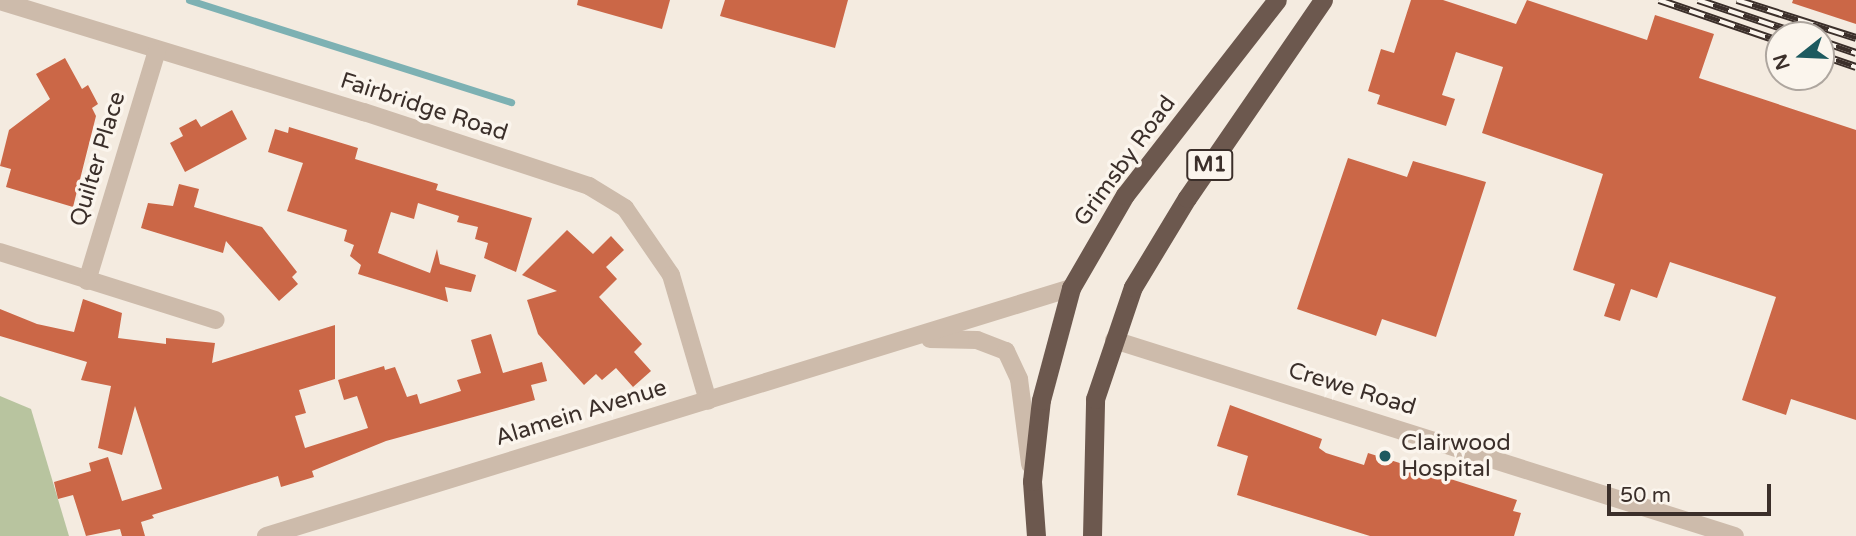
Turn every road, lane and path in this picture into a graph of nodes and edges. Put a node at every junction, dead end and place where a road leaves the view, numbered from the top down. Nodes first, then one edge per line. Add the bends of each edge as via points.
1 (1277, 0) edge
2 (1323, 0) edge
3 (0, 1) edge
4 (157, 50) junction
5 (0, 252) edge
6 (87, 281) junction
7 (1071, 288) junction
8 (216, 320) dead end
9 (910, 340) junction
10 (1114, 340) junction
11 (708, 401) junction
12 (1032, 481) junction
13 (266, 536) edge
14 (1036, 536) edge
15 (1092, 536) edge
16 (1735, 536) edge

1 - 7 highway, Grimsby Road / M1 via 1125,195
2 - 10 highway, M1 via 1158,244 1133,287
3 - 4 street, Fairbridge Road
4 - 6 street, Quilter Place
4 - 11 street, Fairbridge Road via 364,111 589,186 625,208 671,275
5 - 6 street
6 - 8 street
7 - 9 street, Alamein Avenue
7 - 12 highway, Grimsby Road / M1 via 1041,400
9 - 11 street, Alamein Avenue
9 - 12 street, Alamein Avenue via 977,340 1006,351 1019,379
10 - 15 highway, M1 via 1095,399
10 - 16 street, Crewe Road
11 - 13 street, Alamein Avenue
12 - 14 highway, Grimsby Road / M1

